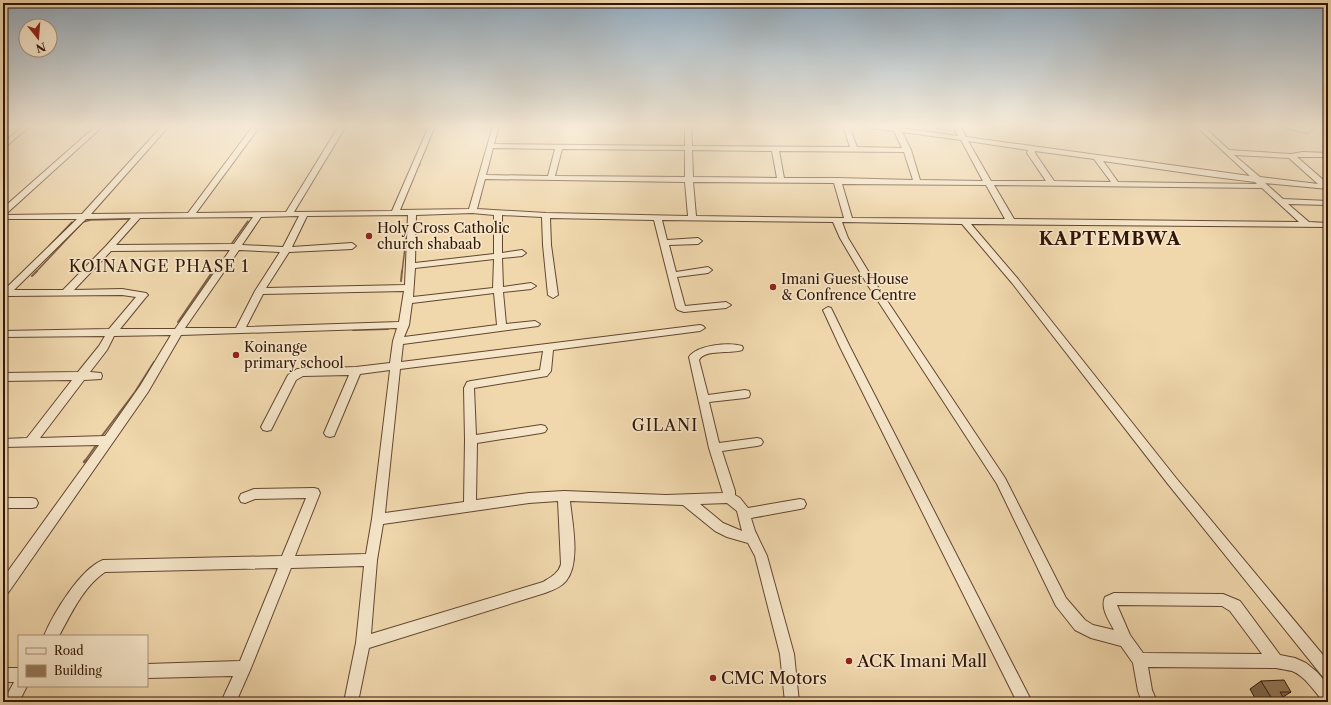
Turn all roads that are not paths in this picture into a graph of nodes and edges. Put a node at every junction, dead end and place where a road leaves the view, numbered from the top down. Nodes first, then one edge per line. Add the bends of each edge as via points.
1 (63, 159) edge
2 (136, 159) edge
3 (232, 159) edge
4 (323, 159) edge
5 (418, 159) edge
6 (487, 159) edge
7 (556, 159) edge
8 (689, 159) edge
9 (777, 159) edge
10 (910, 159) edge
11 (975, 159) edge
12 (1034, 159) edge
13 (1098, 159) edge
14 (1103, 159) edge
15 (1236, 159) edge
16 (1295, 159) edge
17 (481, 177) junction
18 (551, 178) junction
19 (689, 180) junction
20 (781, 180) junction
21 (837, 180) junction
22 (1257, 180) junction
23 (917, 182) junction
24 (988, 183) junction
25 (1052, 184) junction
26 (1116, 184) junction
27 (1264, 186) junction
28 (1327, 188) edge
29 (1281, 201) junction
30 (1328, 203) edge
31 (472, 211) junction
32 (3, 212) edge
33 (289, 213) junction
34 (396, 213) junction
35 (412, 213) junction
36 (498, 213) junction
37 (191, 214) junction
38 (259, 214) junction
39 (304, 214) junction
40 (138, 215) junction
41 (546, 215) junction
42 (84, 216) junction
43 (3, 217) edge
44 (657, 218) junction
45 (692, 218) junction
46 (836, 219) junction
47 (849, 220) junction
48 (965, 222) junction
49 (1011, 222) junction
50 (1307, 225) junction
51 (1328, 225) edge
52 (698, 241) dead end
53 (665, 243) junction
54 (352, 246) dead end
55 (235, 247) junction
56 (109, 248) junction
57 (286, 250) junction
58 (522, 253) dead end
59 (497, 256) junction
60 (410, 266) junction
61 (708, 270) dead end
62 (673, 274) junction
63 (531, 286) dead end
64 (408, 288) junction
65 (260, 290) junction
66 (498, 291) junction
67 (66, 292) junction
68 (4, 295) edge
69 (553, 295) dead end
70 (407, 301) junction
71 (726, 305) dead end
72 (828, 310) dead end
73 (535, 324) dead end
74 (404, 325) junction
75 (502, 328) junction
76 (700, 328) dead end
77 (239, 331) junction
78 (178, 332) junction
79 (111, 333) junction
80 (3, 334) edge
81 (398, 341) junction
82 (548, 347) junction
83 (738, 348) dead end
84 (396, 366) junction
85 (356, 371) junction
86 (3, 376) edge
87 (81, 376) junction
88 (97, 376) dead end
89 (744, 394) dead end
90 (703, 399) junction
91 (267, 427) dead end
92 (541, 429) dead end
93 (330, 433) dead end
94 (108, 440) junction
95 (471, 440) junction
96 (757, 442) dead end
97 (3, 443) edge
98 (29, 443) junction
99 (715, 448) junction
100 (564, 496) junction
101 (245, 498) dead end
102 (729, 498) junction
103 (685, 499) junction
104 (3, 503) edge
105 (32, 503) dead end
106 (800, 504) dead end
107 (470, 507) junction
108 (744, 514) junction
109 (378, 520) junction
110 (753, 539) junction
111 (371, 560) junction
112 (286, 562) junction
113 (3, 589) edge
114 (52, 635) edge
115 (1125, 640) junction
116 (363, 643) junction
117 (1140, 660) junction
118 (1276, 661) junction
119 (244, 668) junction
120 (148, 671) edge
121 (1328, 672) edge
122 (3, 675) edge
123 (18, 675) edge
124 (19, 687) edge
125 (1328, 696) edge
126 (10, 702) edge
127 (228, 702) edge
128 (351, 702) edge
129 (792, 702) edge
130 (1025, 702) edge
131 (1150, 702) edge

1 - 32 street
2 - 42 street
3 - 37 street
4 - 33 street
5 - 34 street
6 - 17 street
7 - 18 street
8 - 19 street
9 - 20 street
10 - 23 street
11 - 24 street
12 - 25 street
13 - 26 street
14 - 22 street
15 - 22 street
16 - 28 street
17 - 18 street
17 - 31 street
18 - 19 street
19 - 20 street
19 - 45 street
20 - 21 street
21 - 23 street
21 - 47 street
22 - 27 street
22 - 28 street
23 - 24 street
24 - 25 street
24 - 49 street
25 - 26 street
26 - 27 street
27 - 29 street
29 - 30 street
29 - 50 street
31 - 35 street
31 - 36 street
33 - 38 street
33 - 39 street
34 - 35 street
34 - 39 street
35 - 60 street
36 - 41 street
36 - 59 street
37 - 38 street
37 - 40 street
38 - 55 street
39 - 57 street
40 - 42 street
40 - 56 street
41 - 44 street
41 - 69 street
42 - 43 street
42 - 68 street
44 - 45 street
44 - 53 street
45 - 46 street
46 - 47 street
46 - 115 street via 844,238 872,284 1001,481 1061,602 1080,625 1091,631
47 - 48 street
48 - 49 street
48 - 121 street
49 - 50 street
50 - 51 street
52 - 53 street
53 - 62 street
54 - 57 street
55 - 56 street
55 - 57 street
55 - 78 street
56 - 67 street
57 - 65 street
58 - 59 street
59 - 60 street
59 - 66 street
60 - 64 street
61 - 62 street
62 - 71 street via 682,308
63 - 66 street
64 - 65 street
64 - 70 street
65 - 77 street
66 - 70 street
66 - 75 street
67 - 68 street
67 - 79 street via 122,292 142,295
70 - 74 street
72 - 130 street
73 - 75 street
74 - 77 street
74 - 81 street
75 - 81 street
76 - 82 street
77 - 78 street
78 - 79 street
78 - 94 street
79 - 80 street
79 - 87 street via 103,348
81 - 84 street
82 - 84 street
82 - 95 street via 546,371 543,373 471,385
83 - 90 street via 705,351 697,353 694,357
84 - 85 street
84 - 109 street
85 - 91 street via 298,374 292,378
85 - 93 street
86 - 87 street
87 - 88 street
87 - 98 street
89 - 90 street
90 - 99 street
92 - 95 street
94 - 98 street
94 - 113 street
95 - 107 street
96 - 99 street
97 - 98 street
99 - 102 street
100 - 103 street
100 - 107 street via 529,498
100 - 116 street via 568,564 554,583
101 - 112 street via 254,494 314,493
102 - 103 street
102 - 108 street via 739,504
103 - 110 street via 718,526 731,533
104 - 105 street
106 - 108 street
107 - 109 street
108 - 110 street
109 - 111 street
110 - 129 street via 761,556 787,654
111 - 112 street
111 - 116 street
112 - 114 street via 103,566 86,580
112 - 119 street
115 - 117 street
115 - 118 street via 1110,606 1110,601 1114,599 1223,600 1235,606
116 - 128 street
117 - 118 street
117 - 131 street via 1145,691
118 - 125 street via 1301,668
119 - 120 street
119 - 127 street
122 - 123 street
124 - 126 street

